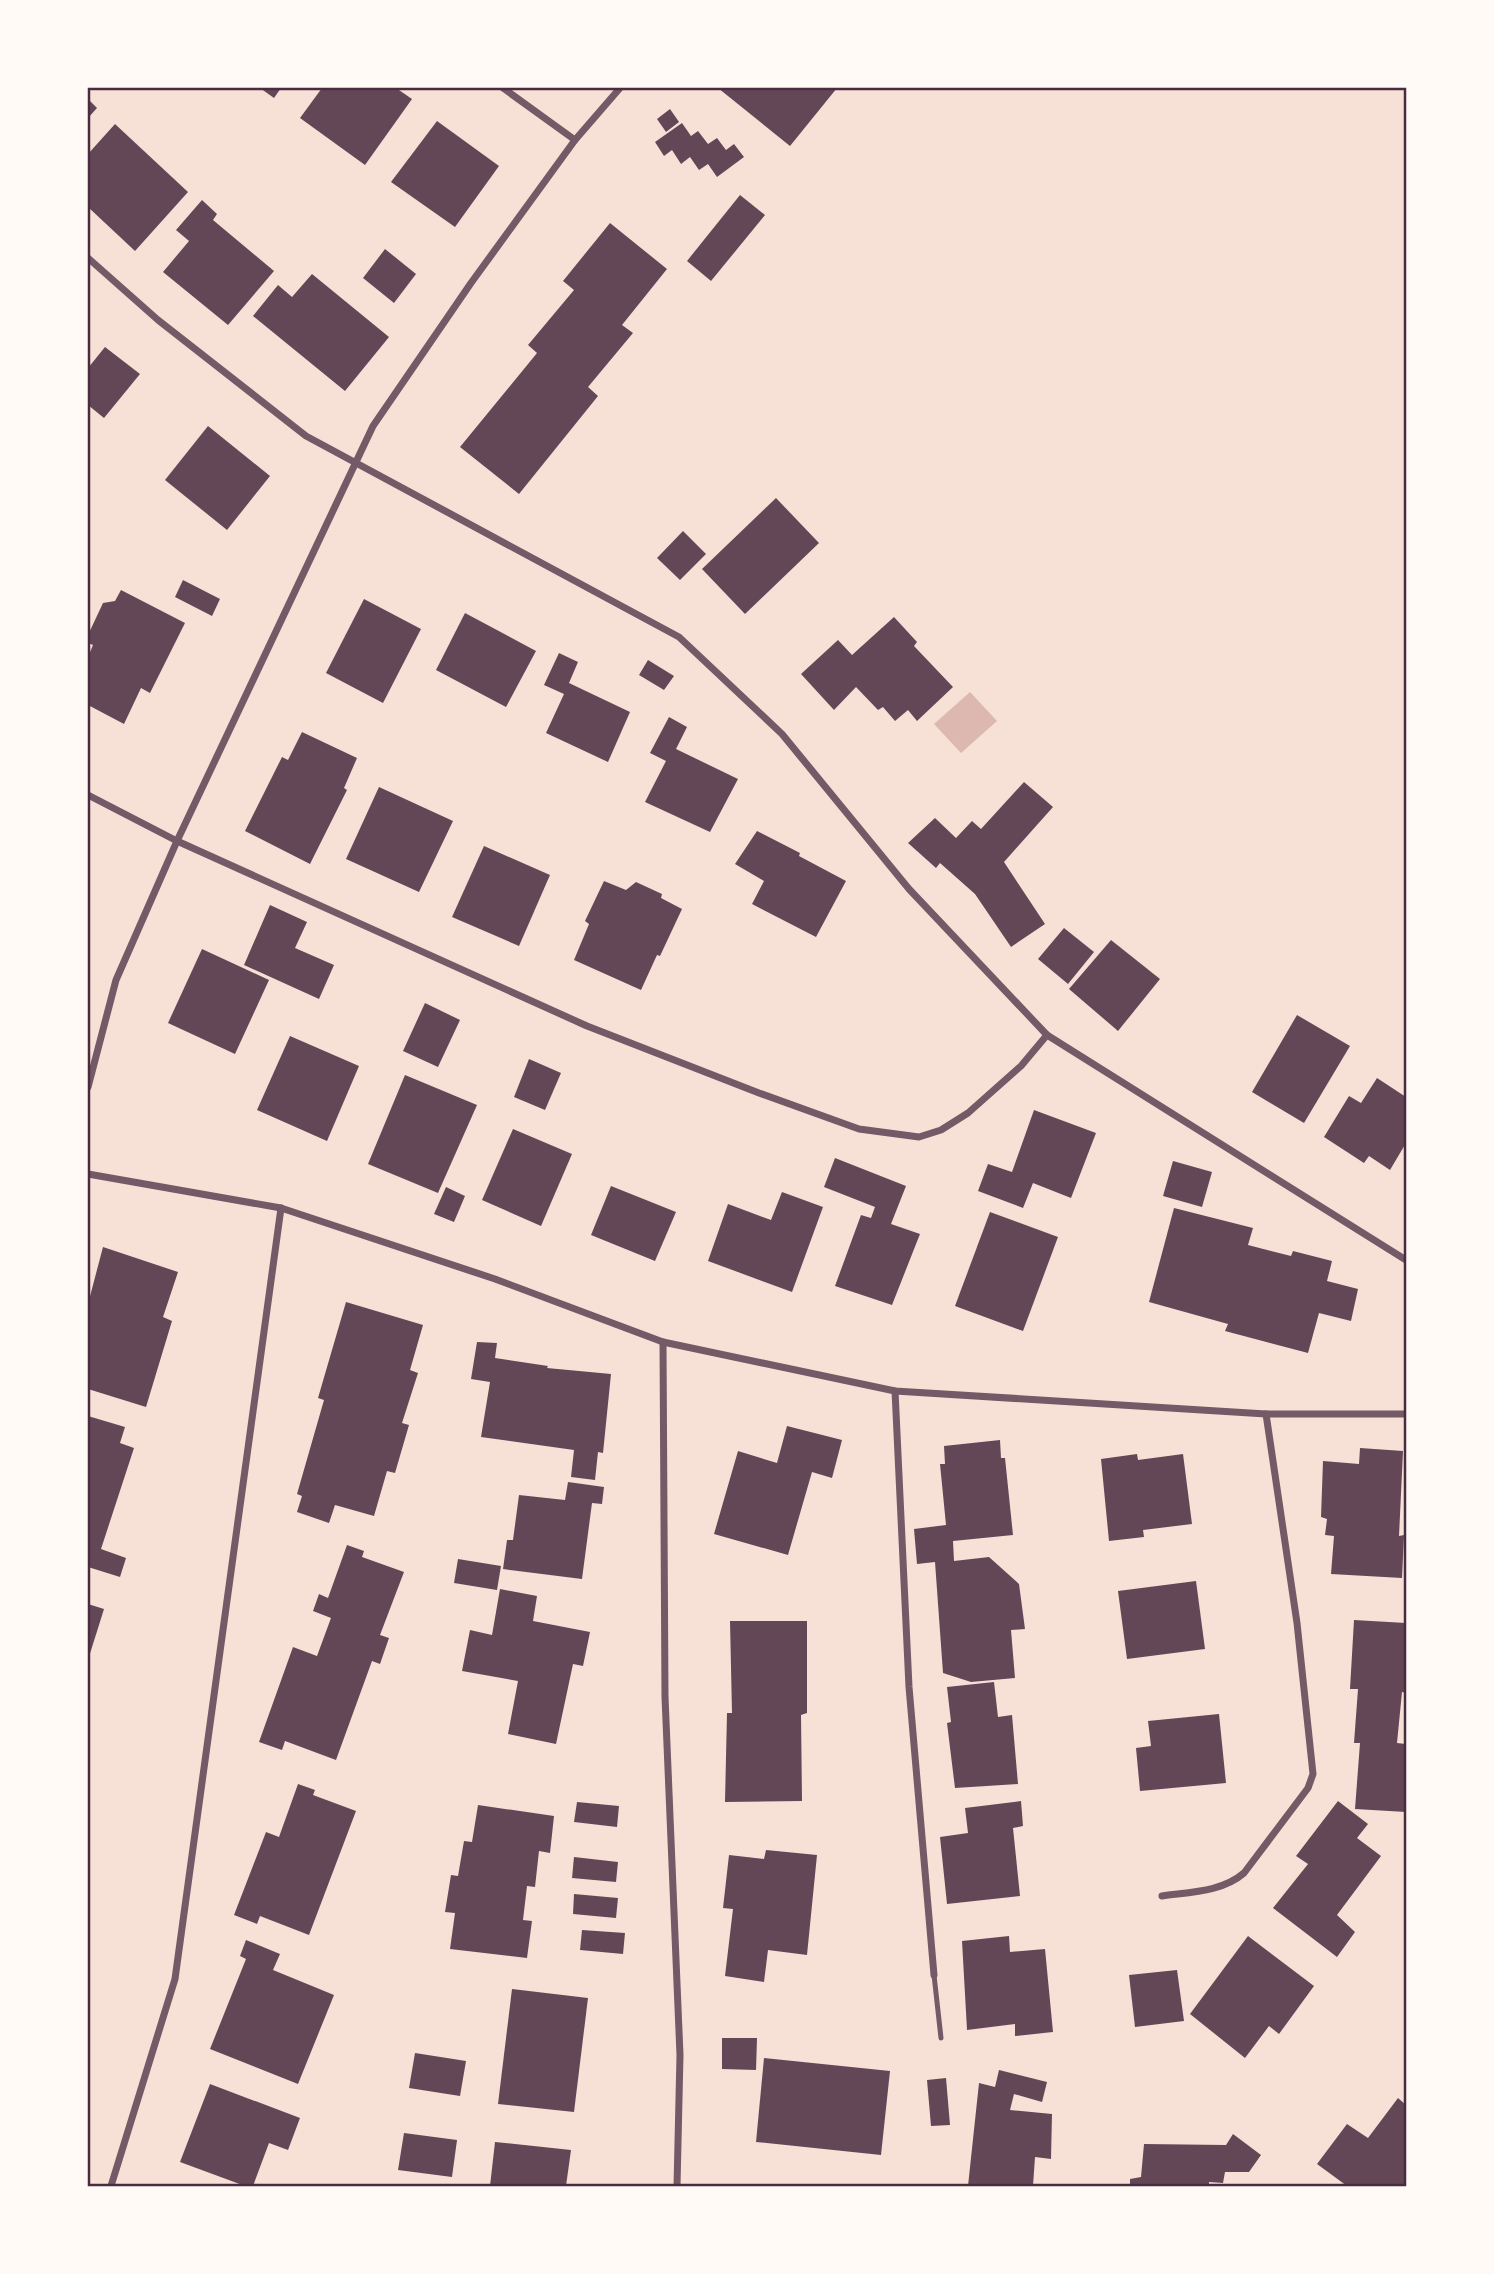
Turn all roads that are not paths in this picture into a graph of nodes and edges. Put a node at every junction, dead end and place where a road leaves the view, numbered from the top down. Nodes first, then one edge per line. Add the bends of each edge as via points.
1 (503, 88) edge
2 (620, 88) edge
3 (575, 140) junction
4 (88, 258) edge
5 (355, 461) junction
6 (88, 795) edge
7 (177, 841) junction
8 (1047, 1035) junction
9 (88, 1087) edge
10 (88, 1174) edge
11 (281, 1208) junction
12 (1406, 1260) edge
13 (663, 1342) junction
14 (895, 1391) junction
15 (1266, 1414) junction
16 (1406, 1414) edge
17 (1162, 1896) dead end
18 (934, 1975) joint
19 (941, 2038) dead end
20 (111, 2186) edge
21 (677, 2186) edge

1 - 3 street
2 - 3 street
3 - 5 street via 373,425
4 - 5 street via 306,436
5 - 7 street
5 - 8 street via 679,637 782,734 909,889
6 - 7 street
7 - 8 street via 587,1026 859,1129 919,1137 941,1130 968,1114 1021,1066
7 - 9 street via 116,980
8 - 12 street
10 - 11 street
11 - 13 street via 495,1279
11 - 20 street via 175,1979
13 - 14 street
13 - 21 street via 665,1697 680,2055
14 - 15 street
14 - 18 street via 909,1687
15 - 16 street
15 - 17 street via 1297,1623 1313,1774 1308,1788 1232,1882
18 - 19 lane

